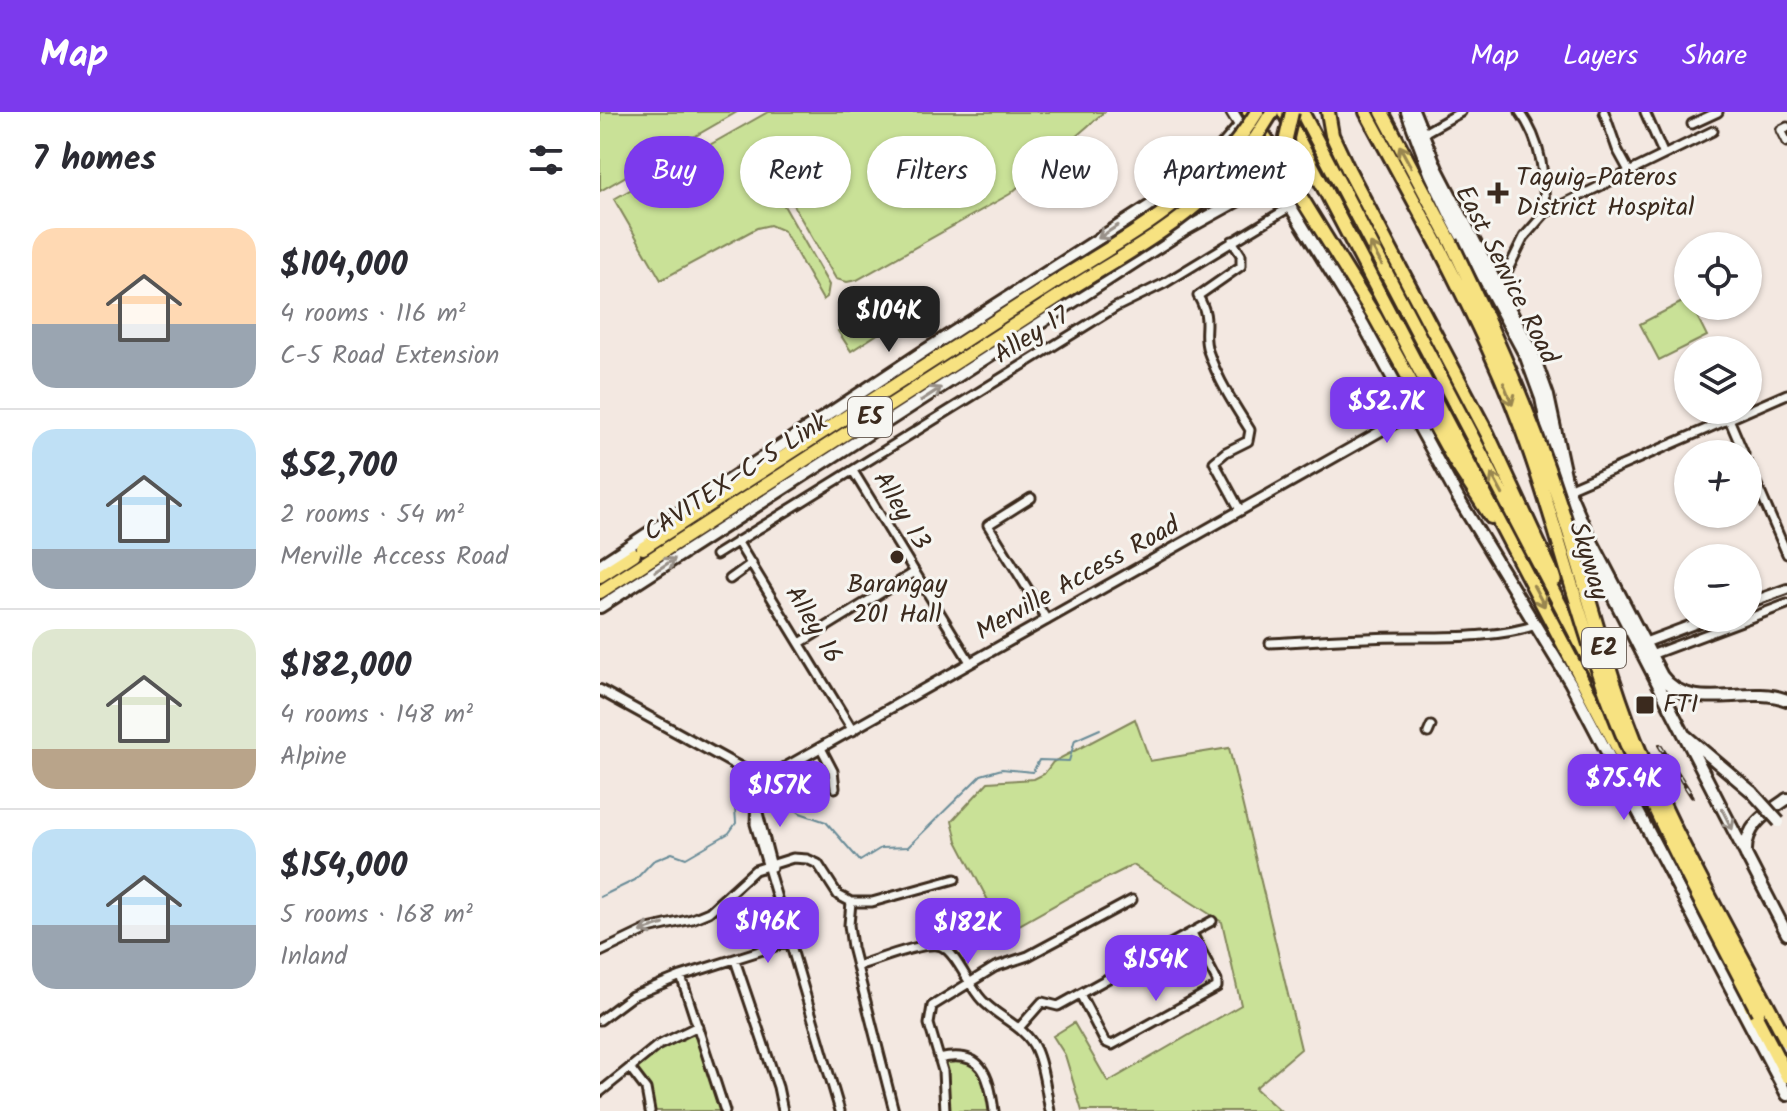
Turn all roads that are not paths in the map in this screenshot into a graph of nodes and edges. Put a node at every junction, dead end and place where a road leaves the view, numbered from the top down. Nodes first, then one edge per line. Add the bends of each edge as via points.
1 (1232, 112) edge
2 (1249, 112) edge
3 (1257, 112) edge
4 (1272, 112) edge
5 (1284, 112) edge
6 (1292, 112) edge
7 (1302, 112) edge
8 (1328, 112) edge
9 (1366, 112) edge
10 (1407, 112) edge
11 (1414, 112) edge
12 (1461, 112) edge
13 (1604, 112) edge
14 (1645, 112) edge
15 (1718, 112) edge
16 (1523, 113) edge
17 (1385, 115) edge
18 (1692, 124) dead end
19 (1240, 126) junction
20 (1787, 127) edge
21 (1713, 131) dead end
22 (1422, 134) junction
23 (1231, 136) edge
24 (1246, 136) edge
25 (1264, 136) edge
26 (1787, 142) edge
27 (1664, 155) junction
28 (1433, 171) junction
29 (1629, 171) junction
30 (1147, 208) edge
31 (1219, 208) edge
32 (1219, 208) edge
33 (1288, 208) edge
34 (1291, 208) edge
35 (1213, 212) junction
36 (1545, 213) junction
37 (1232, 241) junction
38 (1445, 245) junction
39 (1499, 288) junction
40 (1055, 290) junction
41 (1787, 394) edge
42 (1762, 405) edge
43 (1411, 414) junction
44 (1718, 424) edge
45 (853, 471) junction
46 (1568, 489) junction
47 (1762, 496) edge
48 (1031, 498) dead end
49 (1240, 510) junction
50 (1503, 526) junction
51 (737, 541) junction
52 (1787, 554) edge
53 (716, 555) dead end
54 (752, 563) junction
55 (600, 565) edge
56 (915, 572) junction
57 (600, 576) edge
58 (730, 579) dead end
59 (1787, 589) edge
60 (600, 592) edge
61 (1762, 598) edge
62 (1787, 604) edge
63 (600, 607) edge
64 (1047, 620) junction
65 (1536, 625) junction
66 (1674, 632) edge
67 (800, 643) junction
68 (1270, 643) dead end
69 (1644, 643) junction
70 (1651, 655) junction
71 (970, 662) junction
72 (600, 690) edge
73 (1787, 700) edge
74 (1611, 702) junction
75 (853, 731) junction
76 (1682, 732) junction
77 (821, 748) junction
78 (765, 778) junction
79 (835, 788) dead end
80 (1787, 799) edge
81 (1783, 826) edge
82 (1746, 857) junction
83 (770, 867) junction
84 (955, 879) dead end
85 (1132, 900) dead end
86 (851, 902) junction
87 (1212, 921) dead end
88 (1192, 933) junction
89 (1787, 934) edge
90 (791, 941) junction
91 (600, 952) edge
92 (735, 960) junction
93 (857, 966) junction
94 (681, 976) junction
95 (968, 984) junction
96 (1080, 994) junction
97 (600, 1020) edge
98 (698, 1026) junction
99 (1019, 1028) junction
100 (1787, 1040) edge
101 (939, 1059) junction
102 (1787, 1067) edge
103 (630, 1068) junction
104 (1787, 1076) edge
105 (600, 1092) edge
106 (1787, 1095) edge
107 (650, 1111) edge
108 (725, 1111) edge
109 (783, 1111) edge
110 (840, 1111) edge
111 (894, 1111) edge
112 (945, 1111) edge
113 (994, 1111) edge
114 (1050, 1111) edge

1 - 19 main road
2 - 25 highway
3 - 40 highway, CAVITEX–C-5 Link / E5, bridge via 1201,183
4 - 40 highway, CAVITEX–C-5 Link / E5, bridge via 1241,160 1206,197 1156,234
5 - 50 highway, E2
6 - 50 highway, bridge via 1286,145 1291,176 1302,199 1480,503
74 -> 7 highway, E2
8 - 74 highway via 1339,151 1520,501
9 - 38 highway, Skyway / E2
10 - 28 main road, East Service Road
11 - 22 main road, East Service Road
12 - 22 street
13 - 29 street
14 - 27 street
15 - 18 street
16 - 36 street via 1542,157
38 -> 17 highway, Skyway / E2
19 - 23 main road
19 - 24 main road
20 - 26 street via 1781,130
21 - 27 street
22 - 28 main road, East Service Road
27 - 29 street
28 - 39 main road, East Service Road
28 - 76 main road, East Service Road via 1526,357 1541,398 1561,492
29 - 36 street
30 -> 55 main road
31 - 35 main road
32 - 35 main road
33 - 37 street, Alley 17
34 - 43 main road
63 -> 35 main road
36 - 39 street via 1524,237
37 - 45 street, Alley 17
37 - 49 street via 1241,266 1198,296 1208,321 1208,349 1226,393 1250,430 1248,441 1214,462
38 - 100 highway, Skyway / E2, bridge via 1521,393 1615,689 1642,757
38 -> 102 highway, Skyway / E2, bridge via 1529,448 1633,761
39 - 46 main road, East Service Road via 1541,374
40 - 57 highway, CAVITEX–C-5 Link / E5
40 - 60 highway, CAVITEX–C-5 Link / E5
41 - 42 street
43 - 49 street, Merville Access Road
43 - 65 main road
44 - 46 street
45 - 51 street, Alley 17
45 - 56 street, Alley 13
46 - 69 main road, East Service Road
47 - 52 street
48 - 64 street via 989,526
49 - 64 street, Merville Access Road
50 -> 104 highway, E2
51 - 53 street, Alley 17
51 - 54 street, Alley 16
54 - 58 street
54 - 67 street, Alley 16
56 - 67 street
56 - 71 street, Alley 13
59 - 61 street
62 - 70 street
64 - 71 street, Merville Access Road
65 - 68 street via 1515,632
65 - 106 main road
66 - 69 street
67 - 75 street, Alley 16
69 - 70 main road, East Service Road
70 - 73 main road, East Service Road via 1669,685 1683,694 1760,694
71 - 75 street, Merville Access Road
72 - 78 street
74 - 100 highway, E2
75 - 77 street, Merville Access Road
76 - 81 main road, bridge
76 -> 82 main road, East Service Road
77 - 78 street, Merville Access Road
77 - 79 street
78 - 83 street via 757,791 755,824
80 - 82 main road via 1751,829
82 - 89 main road, East Service Road
83 - 86 street via 807,859 818,864 838,895
83 - 90 street
83 -> 91 street via 755,870 709,912 648,929
84 - 86 street via 872,902
85 - 95 street
86 - 93 street via 849,925
87 - 88 street
88 - 96 street
88 - 96 street via 1217,987 1112,1045 1105,1042
90 - 92 street
90 - 110 street
92 - 94 street
92 - 109 street
93 - 95 street via 936,945 951,952
93 - 111 street
94 - 97 street via 632,996
94 - 98 street
95 - 99 street
95 - 101 street via 940,999 929,1012
96 - 99 street via 1056,1006 1042,1002
98 - 103 street via 657,1046
98 - 108 street
99 - 114 street via 1036,1050
101 - 112 street
101 - 113 street via 957,1055 975,1062 991,1090
103 - 105 street
103 - 107 street via 646,1089

